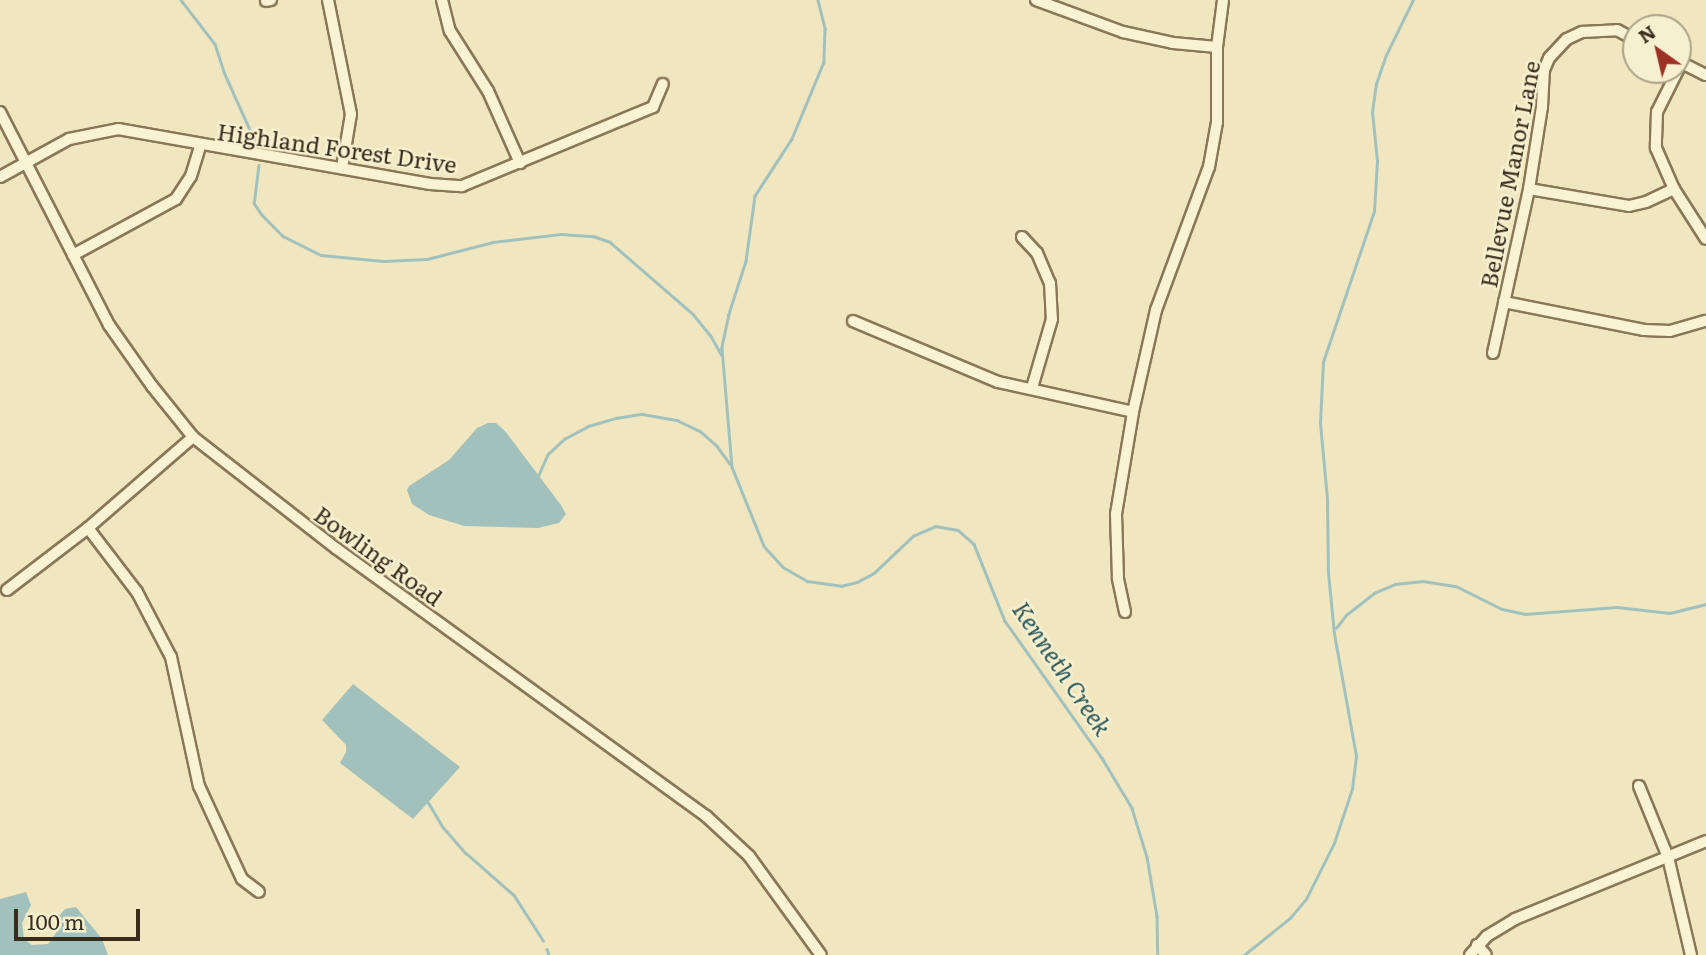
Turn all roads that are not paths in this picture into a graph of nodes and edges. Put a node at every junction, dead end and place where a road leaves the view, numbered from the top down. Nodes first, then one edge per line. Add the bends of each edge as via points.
1 (328, 0) edge
2 (442, 0) edge
3 (1036, 0) edge
4 (1223, 0) edge
5 (1622, 33) edge
6 (1217, 47) junction
7 (663, 84) dead end
8 (1670, 84) edge
9 (0, 112) edge
10 (200, 146) junction
11 (26, 163) junction
12 (520, 163) junction
13 (342, 168) junction
14 (0, 177) edge
15 (1529, 189) junction
16 (1674, 189) junction
17 (1022, 237) dead end
18 (1706, 239) edge
19 (73, 255) junction
20 (1504, 302) junction
21 (853, 321) dead end
22 (1706, 321) edge
23 (1493, 353) dead end
24 (1032, 388) junction
25 (1133, 412) junction
26 (192, 437) junction
27 (88, 528) junction
28 (7, 590) dead end
29 (1125, 612) dead end
30 (1639, 786) dead end
31 (1706, 841) edge
32 (1668, 857) junction
33 (259, 892) dead end
34 (1477, 945) junction
35 (821, 955) edge
36 (1469, 955) edge
37 (1486, 955) edge
38 (1691, 955) edge

1 - 13 street via 351,114
2 - 12 street via 450,31 488,91
3 - 6 street via 1123,32
4 - 6 street
5 - 15 street, Bellevue Manor Lane via 1582,32 1567,39 1549,58
6 - 25 street via 1217,122 1209,167 1156,310
7 - 12 street, Highland Forest Drive via 653,107
8 - 16 street via 1657,112 1655,135 1660,161
9 - 11 street, Bowling Road
10 - 11 street, Highland Forest Drive via 118,129 69,139
10 - 13 street, Highland Forest Drive
10 - 19 street via 191,176 176,199
11 - 14 street, Highland Forest Drive
11 - 19 street, Bowling Road
12 - 13 street, Highland Forest Drive via 462,186
15 - 16 street via 1629,206
15 - 20 street, Bellevue Manor Lane
16 - 18 street
17 - 24 street via 1037,253 1050,283 1052,307
19 - 26 street, Bowling Road via 109,325
20 - 22 street via 1644,330 1670,331
20 - 23 street, Bellevue Manor Lane
21 - 24 street via 998,382
24 - 25 street
25 - 29 street via 1116,514 1118,578
26 - 27 street
26 - 35 street, Bowling Road via 337,549 706,816 749,856
27 - 28 street
27 - 33 street via 137,592 171,657 200,786 242,879
30 - 32 street
31 - 32 street
32 - 34 street via 1515,919
32 - 38 street
34 - 36 street
34 - 37 street

